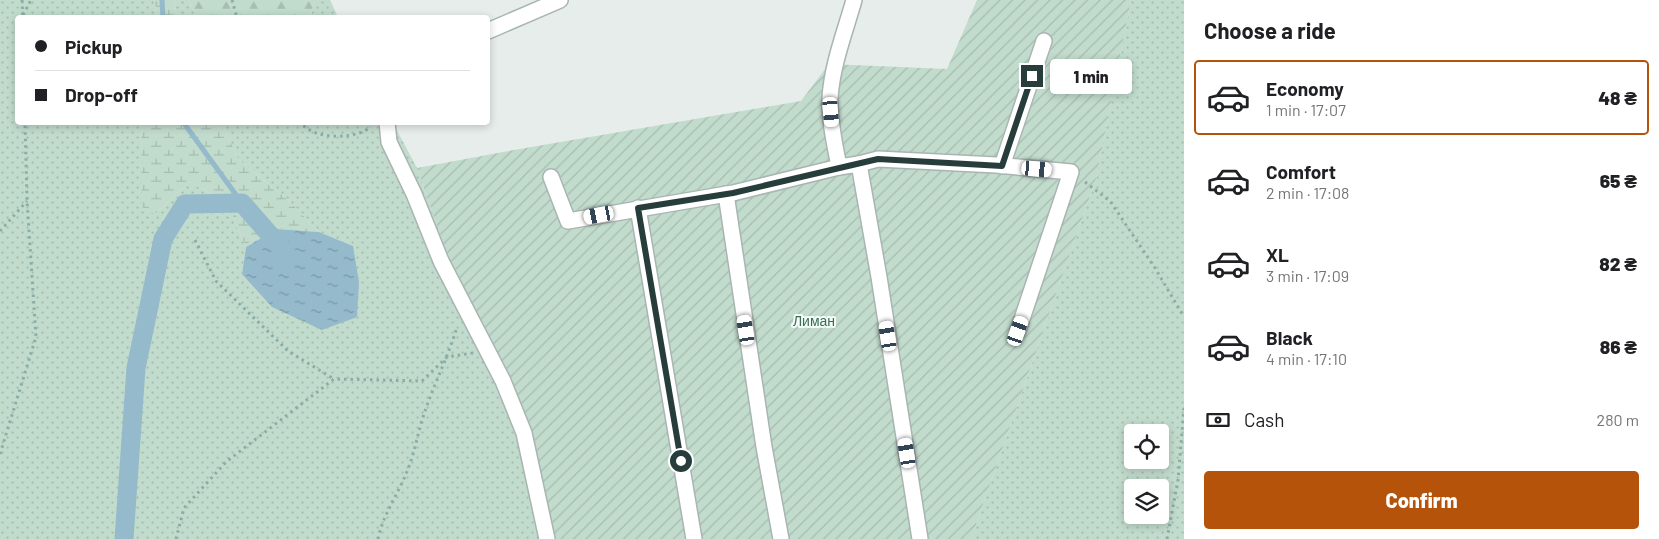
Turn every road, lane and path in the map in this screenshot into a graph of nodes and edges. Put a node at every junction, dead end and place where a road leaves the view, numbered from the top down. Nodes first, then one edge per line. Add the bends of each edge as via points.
1 (22, 0) edge
2 (31, 0) edge
3 (232, 0) edge
4 (560, 0) edge
5 (854, 0) edge
6 (23, 15) edge
7 (24, 15) edge
8 (236, 15) edge
9 (490, 30) edge
10 (1044, 41) dead end
11 (26, 125) edge
12 (303, 125) edge
13 (374, 125) edge
14 (387, 125) edge
15 (859, 164) junction
16 (1002, 166) junction
17 (839, 167) junction
18 (1071, 172) junction
19 (551, 177) dead end
20 (726, 194) junction
21 (27, 200) junction
22 (638, 208) junction
23 (0, 230) edge
24 (195, 240) dead end
25 (463, 303) junction
26 (1184, 317) edge
27 (1018, 331) dead end
28 (488, 351) junction
29 (447, 357) junction
30 (334, 378) junction
31 (1184, 407) edge
32 (0, 454) edge
33 (176, 539) edge
34 (378, 539) edge
35 (546, 539) edge
36 (694, 539) edge
37 (782, 539) edge
38 (920, 539) edge
39 (1167, 539) edge

1 - 6 path
2 - 7 path
3 - 8 path
4 - 9 street
5 - 17 street via 834,71 830,99
10 - 16 street
11 - 21 path
12 - 13 path via 315,132 342,137 365,132
14 - 25 street via 389,142
15 - 16 street via 878,159
15 - 17 street
15 - 38 street
16 - 18 street
17 - 20 street
18 - 26 path via 1110,201
18 - 27 street
19 - 22 street via 568,221
20 - 22 street
20 - 37 street via 764,447
21 - 23 path
21 - 32 path via 36,337
22 - 36 street
24 - 30 path via 216,281 288,352
25 - 28 street
25 - 29 path
28 - 29 path
28 - 35 street via 524,433
29 - 30 path via 422,381
29 - 34 path via 425,412 409,467 386,513
30 - 33 path via 226,462 184,508
31 - 39 path via 1178,480

